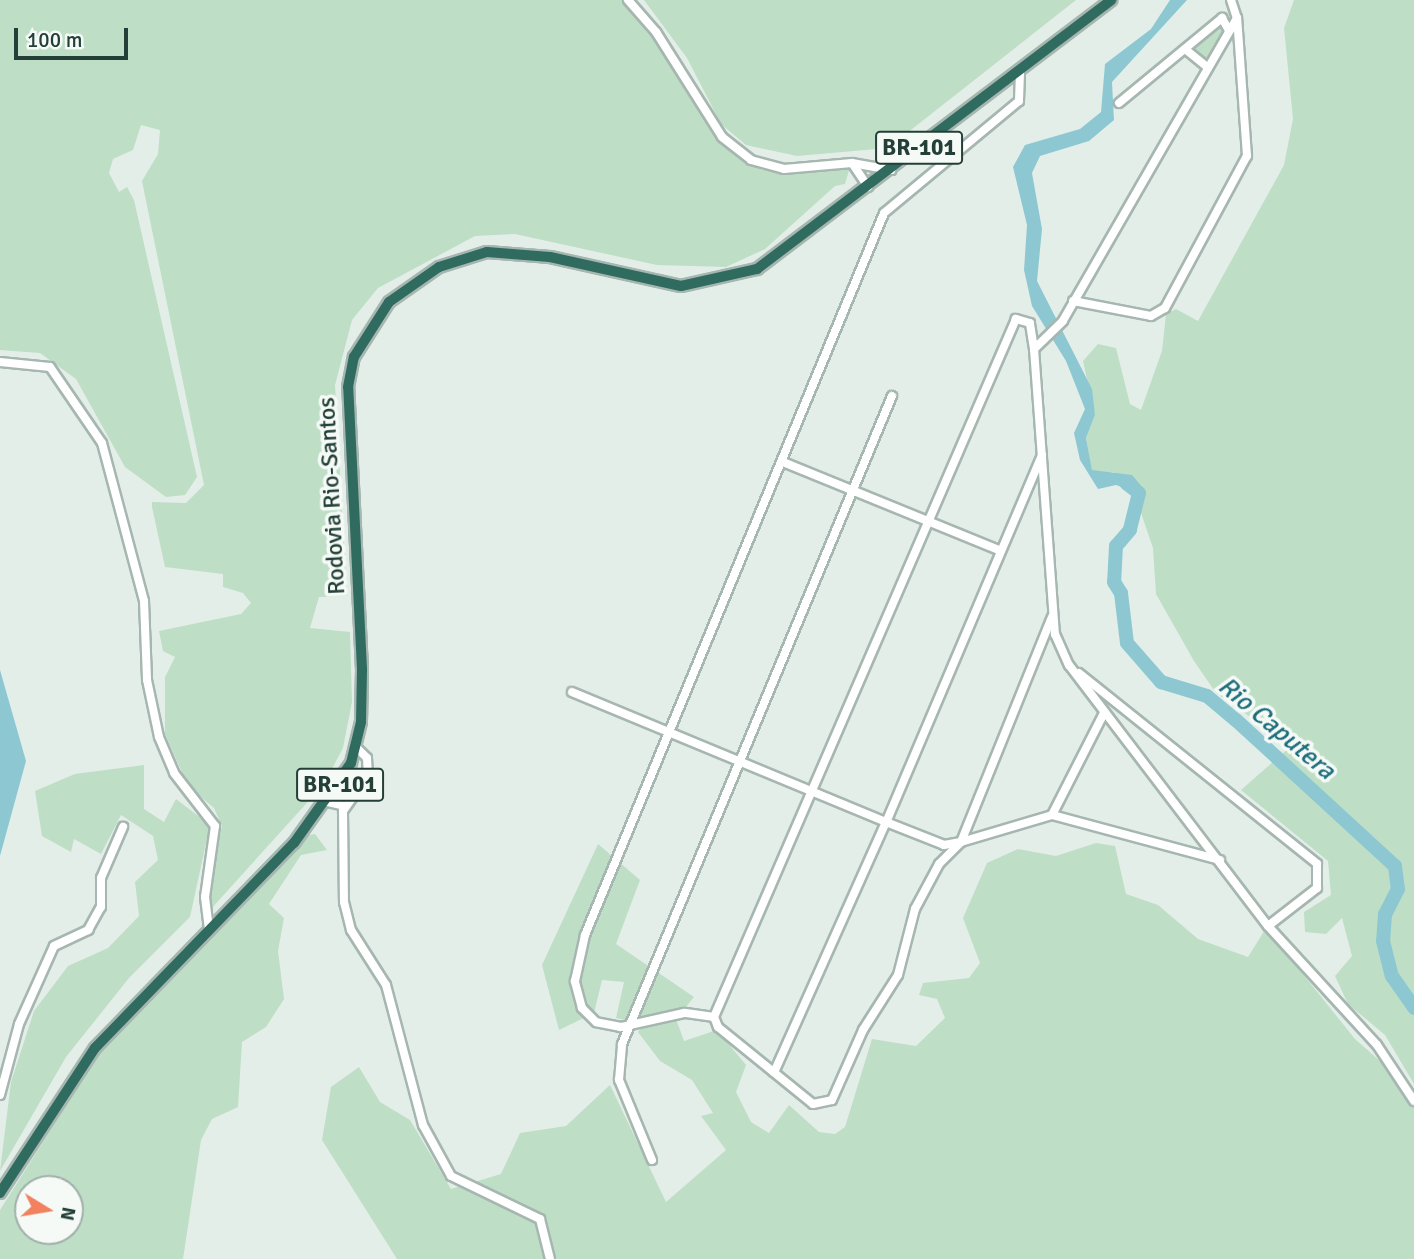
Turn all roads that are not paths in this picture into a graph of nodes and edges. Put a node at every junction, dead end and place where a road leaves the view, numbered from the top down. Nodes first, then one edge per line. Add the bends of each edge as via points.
1 (628, 0) edge
2 (1111, 0) edge
3 (1231, 0) edge
4 (1237, 18) junction
5 (1228, 29) junction
6 (1185, 49) junction
7 (1206, 66) junction
8 (1020, 71) junction
9 (1119, 103) dead end
10 (852, 163) junction
11 (892, 170) junction
12 (868, 187) junction
13 (1073, 301) junction
14 (1034, 349) junction
15 (0, 362) edge
16 (892, 397) dead end
17 (1042, 454) junction
18 (783, 462) junction
19 (854, 489) junction
20 (926, 519) junction
21 (999, 550) junction
22 (1053, 614) junction
23 (1069, 665) junction
24 (572, 692) dead end
25 (1104, 713) junction
26 (670, 733) junction
27 (357, 748) junction
28 (743, 762) junction
29 (814, 791) junction
30 (328, 802) junction
31 (346, 806) junction
32 (1052, 815) junction
33 (886, 822) junction
34 (123, 827) dead end
35 (961, 842) junction
36 (1220, 860) junction
37 (1268, 926) junction
38 (209, 930) junction
39 (714, 1017) junction
40 (635, 1024) junction
41 (774, 1072) junction
42 (0, 1095) edge
43 (1414, 1101) edge
44 (652, 1160) dead end
45 (0, 1193) edge
46 (550, 1259) edge

1 - 10 street via 656,32 710,121 740,152 784,169
2 - 8 highway, Rodovia Rio-Santos / BR-101
3 - 4 street
4 - 5 street
4 - 13 street via 1247,156 1171,297 1152,316
5 - 6 street via 1223,18
5 - 7 street
6 - 7 street
6 - 9 street
7 - 13 street
8 - 11 highway, Rodovia Rio-Santos / BR-101
8 - 18 street via 1019,101 884,213
10 - 11 street
10 - 12 street
11 - 12 highway, Rodovia Rio-Santos / BR-101
12 - 27 highway, Rodovia Rio-Santos / BR-101 via 791,248 735,277 681,286 550,257 487,252 439,267 389,302 359,348 348,387 362,669
13 - 14 street via 1063,321
14 - 17 street
14 - 20 street via 1030,323 1016,319
15 - 38 street via 50,367 102,443 144,601 148,680 159,737 174,773 215,826 205,897
16 - 19 street
17 - 21 street
17 - 22 street
18 - 19 street
18 - 26 street
19 - 20 street
19 - 28 street
20 - 21 street
20 - 29 street
21 - 33 street
22 - 23 street
22 - 35 street
23 - 25 street
23 - 37 street via 1317,864 1317,888
24 - 26 street
25 - 32 street
25 - 36 street
26 - 28 street
26 - 40 street via 577,965 577,996 588,1016 609,1027
27 - 30 highway, Rodovia Rio-Santos / BR-101
27 - 31 street via 367,758 368,776
28 - 29 street
28 - 40 street
29 - 33 street
29 - 39 street
30 - 31 street
30 - 38 highway, Rodovia Rio-Santos / BR-101
31 - 46 street via 347,919 386,985 424,1125 451,1176 540,1219
32 - 35 street
32 - 36 street
33 - 35 street via 944,845
33 - 41 street
34 - 42 street via 101,878 101,907 88,930 54,946 19,1024
35 - 41 street via 926,885 898,975 863,1030 838,1097 813,1104
36 - 37 street
37 - 43 street via 1377,1045
38 - 45 highway, Rodovia Rio-Santos / BR-101 via 95,1048
39 - 40 street via 684,1013
39 - 41 street via 724,1034
40 - 44 street via 622,1044 619,1080

